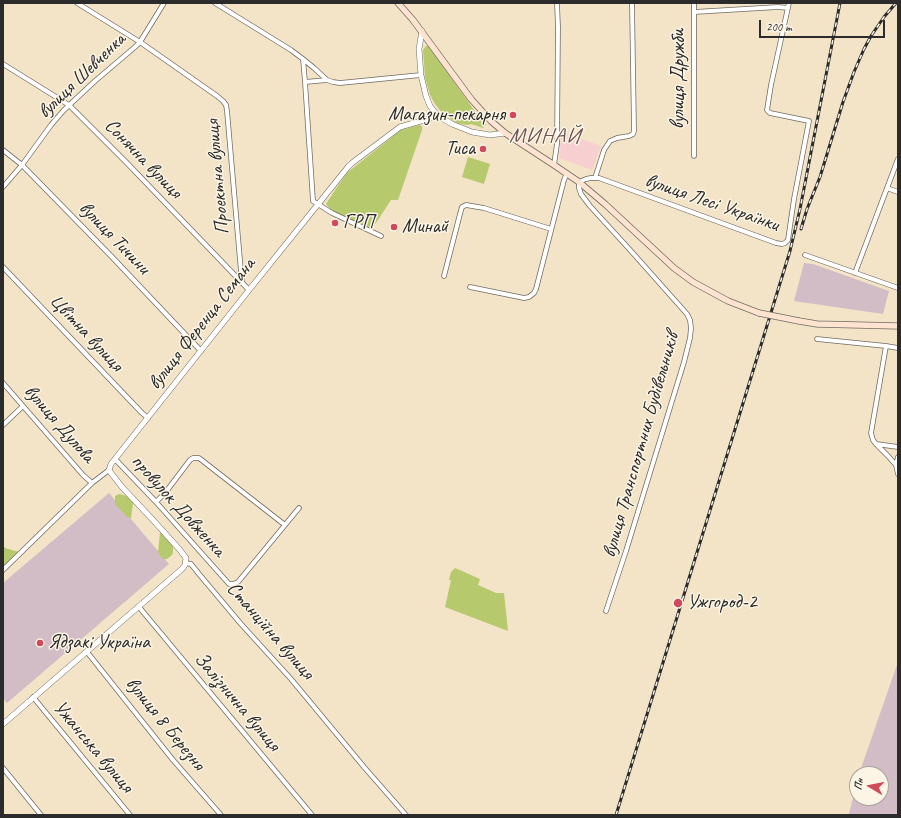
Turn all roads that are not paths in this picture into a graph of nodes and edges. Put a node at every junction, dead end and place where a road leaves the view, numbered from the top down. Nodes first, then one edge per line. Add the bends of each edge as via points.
1 (77, 3) edge
2 (164, 3) edge
3 (215, 3) edge
4 (398, 3) edge
5 (557, 3) edge
6 (632, 3) edge
7 (694, 3) edge
8 (789, 5) edge
9 (694, 12) junction
10 (422, 31) junction
11 (140, 42) junction
12 (303, 59) junction
13 (3, 64) edge
14 (421, 75) junction
15 (327, 80) junction
16 (305, 82) junction
17 (69, 105) junction
18 (438, 116) junction
19 (505, 133) junction
20 (3, 150) edge
21 (694, 156) dead end
22 (898, 159) edge
23 (22, 165) junction
24 (554, 165) junction
25 (567, 173) junction
26 (595, 178) junction
27 (579, 182) junction
28 (3, 187) edge
29 (887, 188) junction
30 (898, 192) edge
31 (317, 204) junction
32 (551, 229) junction
33 (381, 236) dead end
34 (805, 255) dead end
35 (3, 267) edge
36 (855, 273) junction
37 (444, 276) dead end
38 (242, 283) junction
39 (470, 287) dead end
40 (898, 288) edge
41 (249, 290) junction
42 (898, 326) edge
43 (817, 339) dead end
44 (886, 346) junction
45 (898, 348) edge
46 (200, 351) junction
47 (3, 383) edge
48 (23, 406) junction
49 (148, 418) junction
50 (3, 425) edge
51 (876, 444) junction
52 (898, 447) edge
53 (898, 457) edge
54 (115, 459) junction
55 (896, 465) junction
56 (109, 470) junction
57 (898, 474) edge
58 (92, 483) junction
59 (156, 502) junction
60 (299, 508) dead end
61 (286, 525) junction
62 (186, 563) junction
63 (3, 570) edge
64 (138, 607) junction
65 (606, 611) dead end
66 (87, 652) junction
67 (33, 698) junction
68 (3, 724) edge
69 (3, 768) edge
70 (41, 815) edge
71 (130, 815) edge
72 (221, 815) edge
73 (312, 815) edge
74 (406, 815) edge

1 - 11 street, Проектна вулиця
2 - 11 street, вулиця Шевченка
3 - 12 street
4 - 10 main road
5 - 24 street via 557,144
6 - 26 street via 634,131 631,135 617,138 608,144
7 - 9 street, вулиця Дружби
8 - 9 street
8 - 26 street, вулиця Лесі Українки via 767,110 770,113 809,121 788,240 785,243 776,243
9 - 21 street, вулиця Дружби
10 - 14 street
10 - 19 main road via 477,107
11 - 17 street, вулиця Шевченка
11 - 38 street, Проектна вулиця via 226,105
12 - 15 street
12 - 16 street
13 - 17 street, Сонячна вулиця
14 - 15 street via 340,83
14 - 18 street via 430,106
15 - 16 street
16 - 31 street via 313,201
17 - 23 street, вулиця Шевченка
17 - 38 street, Сонячна вулиця
18 - 19 street via 472,132 490,135
18 - 31 street, вулиця Ференца Семана via 396,130 352,163
19 - 24 main road
20 - 23 street, вулиця Тичини
22 - 29 street
23 - 28 street, вулиця Шевченка
23 - 46 street, вулиця Тичини
24 - 25 main road
25 - 27 main road
25 - 32 street
26 - 27 street
27 - 42 main road, bridge via 674,268 693,282 728,301 758,312 817,324
27 - 65 street, вулиця Транспортних Будівельників via 581,194 590,206 687,314 691,328 684,362
29 - 30 street
29 - 36 street
31 - 33 street
31 - 41 street, вулиця Ференца Семана
32 - 37 street via 484,208 466,205 462,207
32 - 39 street via 536,289 529,297
34 - 36 street
35 - 49 street, Цвітна вулиця
36 - 40 street
38 - 41 street, Сонячна вулиця
41 - 46 street, вулиця Ференца Семана
43 - 44 street
44 - 45 street
44 - 51 street via 872,433
46 - 49 street, вулиця Ференца Семана
47 - 48 street, вулиця Дулова
48 - 50 street
48 - 58 street, вулиця Дулова
49 - 54 street, вулиця Ференца Семана
51 - 52 street
51 - 55 street
53 - 55 street
54 - 56 street, вулиця Ференца Семана
54 - 59 street, провулок Довженка
55 - 57 street
56 - 58 street, вулиця Ференца Семана
56 - 62 street, Станційна вулиця via 180,550 186,558
58 - 63 street, вулиця Ференца Семана
59 - 61 street via 166,493 190,460 199,458
59 - 61 street, провулок Довженка via 229,584 238,582
60 - 61 street, провулок Довженка
62 - 64 street
62 - 74 street, Станційна вулиця via 191,564
64 - 66 street
64 - 73 street, Залізнична вулиця
66 - 67 street
66 - 72 street, вулиця 8 Березня via 173,760
67 - 68 street
67 - 71 street, Ужанська вулиця
69 - 70 street

